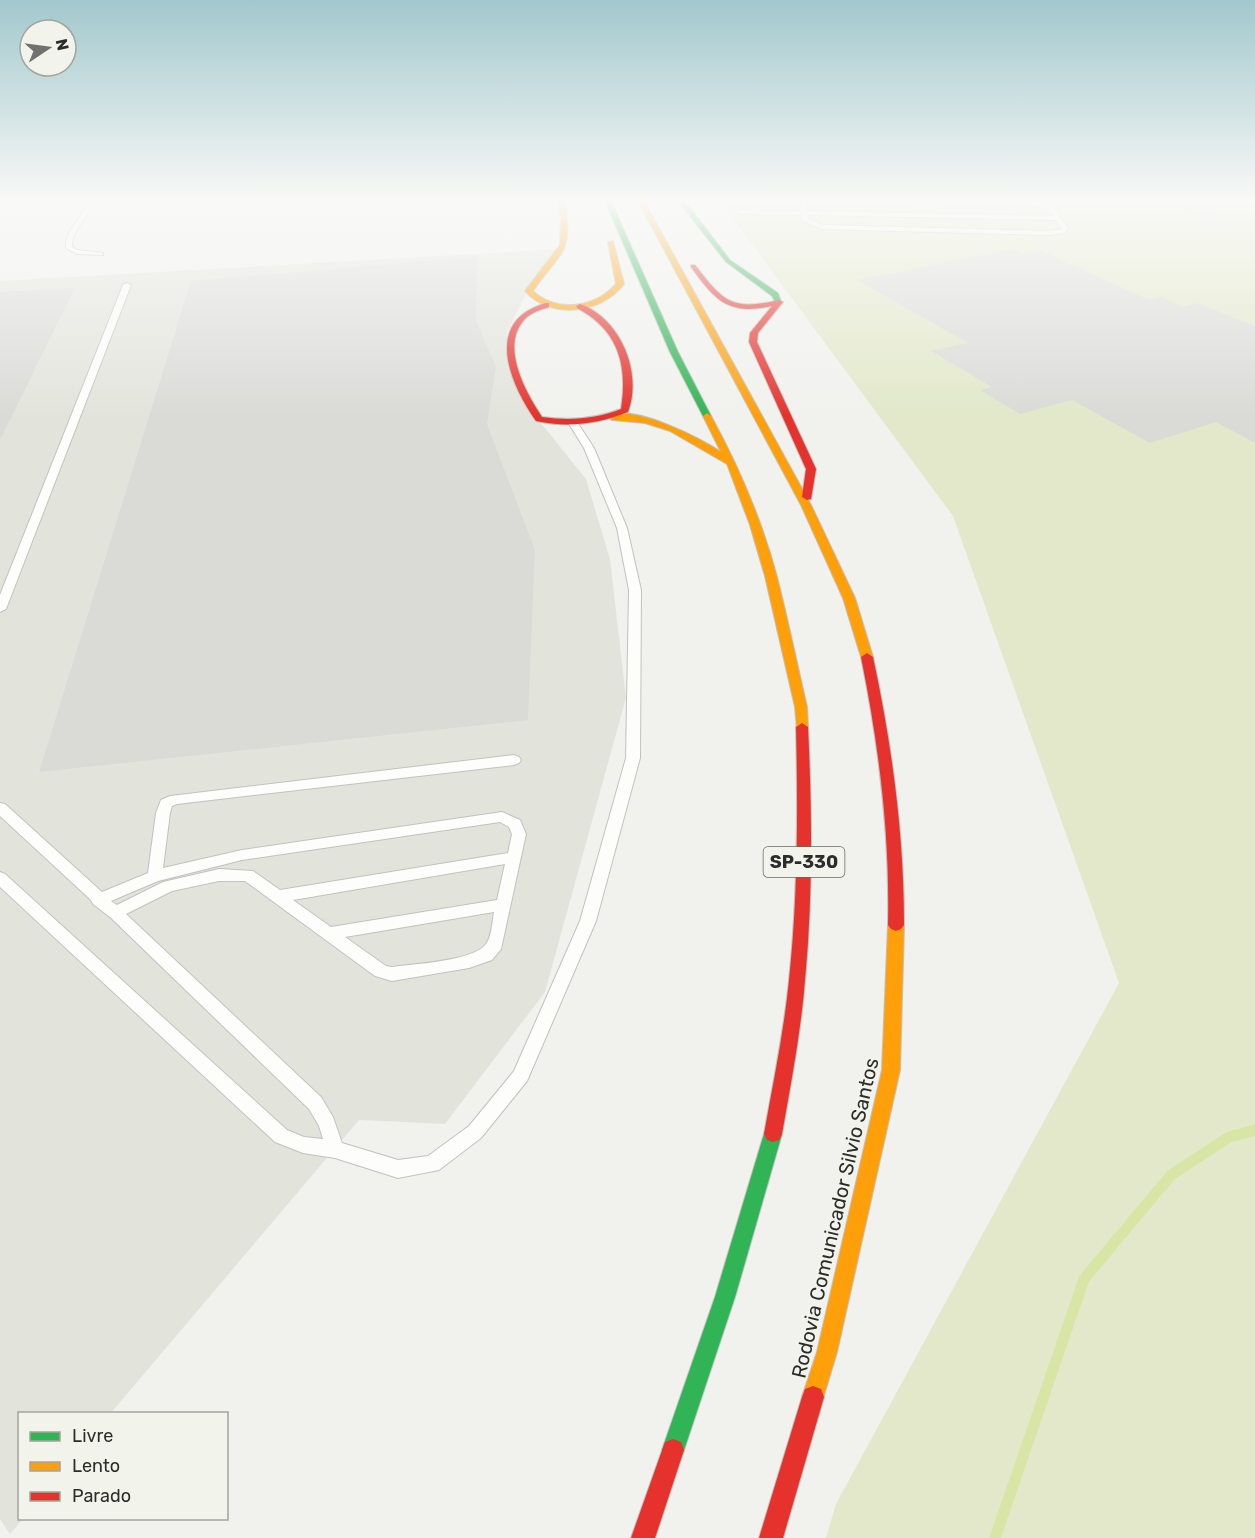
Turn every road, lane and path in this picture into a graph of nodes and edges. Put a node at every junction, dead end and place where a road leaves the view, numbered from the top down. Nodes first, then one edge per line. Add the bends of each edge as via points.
1 (541, 273) edge
2 (616, 273) edge
3 (638, 273) edge
4 (680, 273) edge
5 (699, 273) edge
6 (745, 273) edge
7 (127, 285) dead end
8 (779, 302) junction
9 (546, 305) junction
10 (580, 306) junction
11 (612, 417) junction
12 (574, 424) junction
13 (731, 462) junction
14 (806, 505) junction
15 (0, 609) edge
16 (514, 760) dead end
17 (0, 808) edge
18 (514, 857) junction
19 (155, 876) junction
20 (0, 878) edge
21 (280, 896) junction
22 (98, 900) junction
23 (504, 905) junction
24 (115, 913) junction
25 (328, 933) junction
26 (335, 1149) junction
27 (643, 1538) edge
28 (771, 1538) edge

1 - 9 highway via 529,291 537,302
2 - 10 highway via 618,291 604,300
3 - 13 highway, SP-330
4 - 14 highway, Rodovia Comunicador Silvio Santos
5 - 8 highway via 725,304 751,309
6 - 8 highway via 775,294
7 - 15 lane
8 - 14 highway via 754,333 753,342 811,470
9 - 10 highway
9 - 12 highway via 518,321 513,334 511,353 517,381 538,419
10 - 11 highway via 608,325 627,365 630,398 626,410
11 - 12 highway
11 - 13 highway via 647,419 676,427
12 - 26 lane via 589,448 622,528 635,590 633,758 588,921 521,1076 476,1132 432,1164 398,1169
13 - 27 highway, SP-330 via 771,576 801,707 804,884 793,1015 773,1136 725,1298
14 - 28 highway, Rodovia Comunicador Silvio Santos via 849,598 866,651 882,726 898,875 891,1070 828,1352
16 - 19 lane via 175,799 166,803 163,813
17 - 22 lane
18 - 19 lane via 519,834 515,824 502,817 242,855
18 - 21 lane
18 - 23 lane
19 - 22 lane
20 - 26 lane via 281,1136 303,1145
21 - 24 lane via 248,875 219,875 168,886
21 - 25 lane
22 - 24 lane
23 - 25 lane
23 - 25 lane via 495,945 486,955 447,966 392,974 381,971
24 - 26 lane via 315,1103 327,1123

